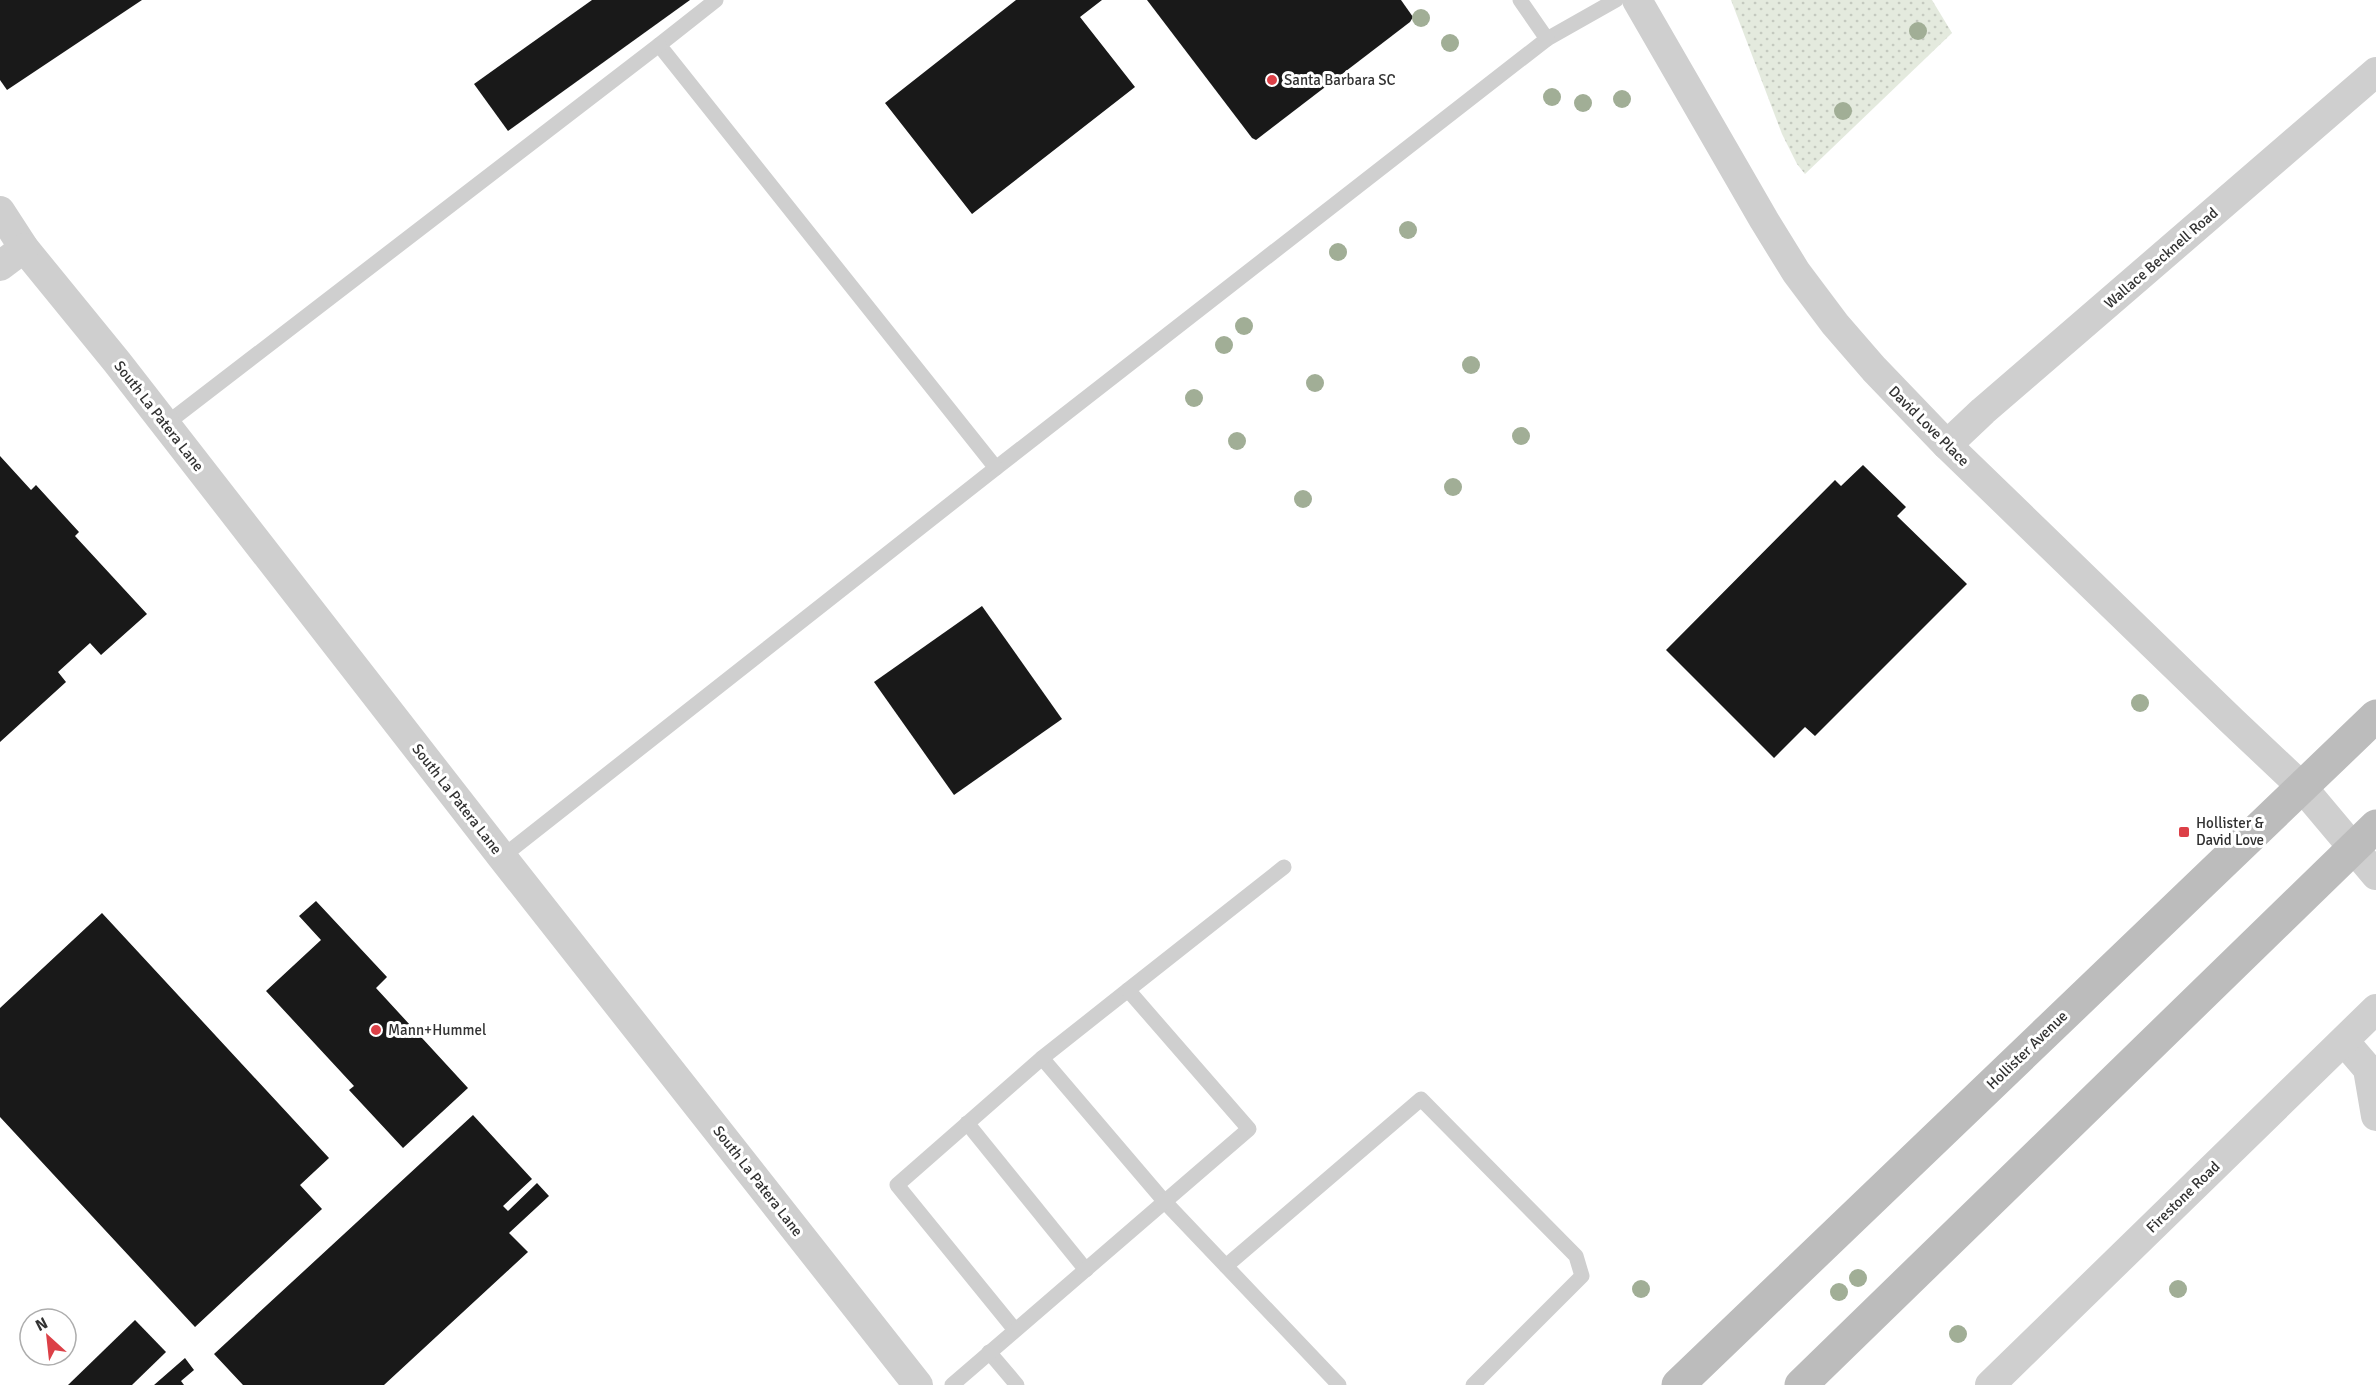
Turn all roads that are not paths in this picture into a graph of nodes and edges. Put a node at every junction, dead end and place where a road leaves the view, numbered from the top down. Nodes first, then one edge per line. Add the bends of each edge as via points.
1 (717, 0) edge
2 (1520, 0) edge
3 (1616, 0) edge
4 (1637, 0) edge
5 (1547, 39) junction
6 (658, 45) junction
7 (2376, 72) edge
8 (0, 211) edge
9 (24, 248) junction
10 (0, 266) edge
11 (166, 424) junction
12 (1947, 445) junction
13 (996, 468) junction
14 (2376, 716) edge
15 (2302, 787) junction
16 (2365, 837) edge
17 (502, 857) junction
18 (1284, 867) dead end
19 (2376, 875) edge
20 (1128, 990) junction
21 (2376, 1009) edge
22 (2344, 1041) junction
23 (1042, 1058) junction
24 (2376, 1116) edge
25 (967, 1123) junction
26 (1164, 1201) junction
27 (1226, 1266) junction
28 (1086, 1269) junction
29 (1015, 1330) junction
30 (989, 1352) junction
31 (918, 1385) edge
32 (951, 1385) edge
33 (1017, 1385) edge
34 (1340, 1385) edge
35 (1473, 1385) edge
36 (1678, 1385) edge
37 (1801, 1385) edge
38 (1990, 1385) edge

1 - 6 lane
2 - 5 lane
3 - 5 lane
4 - 12 street, David Love Place via 1796,272 1874,369
5 - 13 lane
6 - 11 lane
6 - 13 lane
7 - 12 street, Wallace Becknell Road
8 - 9 street, South La Patera Lane
9 - 10 street
9 - 11 street, South La Patera Lane
11 - 17 street, South La Patera Lane
12 - 15 street, David Love Place
13 - 17 lane
14 - 15 main road, Hollister Avenue
15 - 16 street, David Love Place
15 - 36 main road, Hollister Avenue
16 - 19 street, David Love Place
16 - 37 main road
17 - 31 street, South La Patera Lane
18 - 20 lane
20 - 23 lane
20 - 26 lane via 1249,1129
21 - 22 street, Firestone Road
22 - 24 street via 2368,1069
22 - 38 street, Firestone Road
23 - 25 lane
23 - 26 lane
25 - 28 lane
25 - 29 lane via 897,1185
26 - 27 lane
26 - 28 lane
27 - 34 lane
27 - 35 lane via 1421,1099 1576,1256 1582,1276
28 - 29 lane
29 - 30 lane
30 - 32 lane
30 - 33 lane

